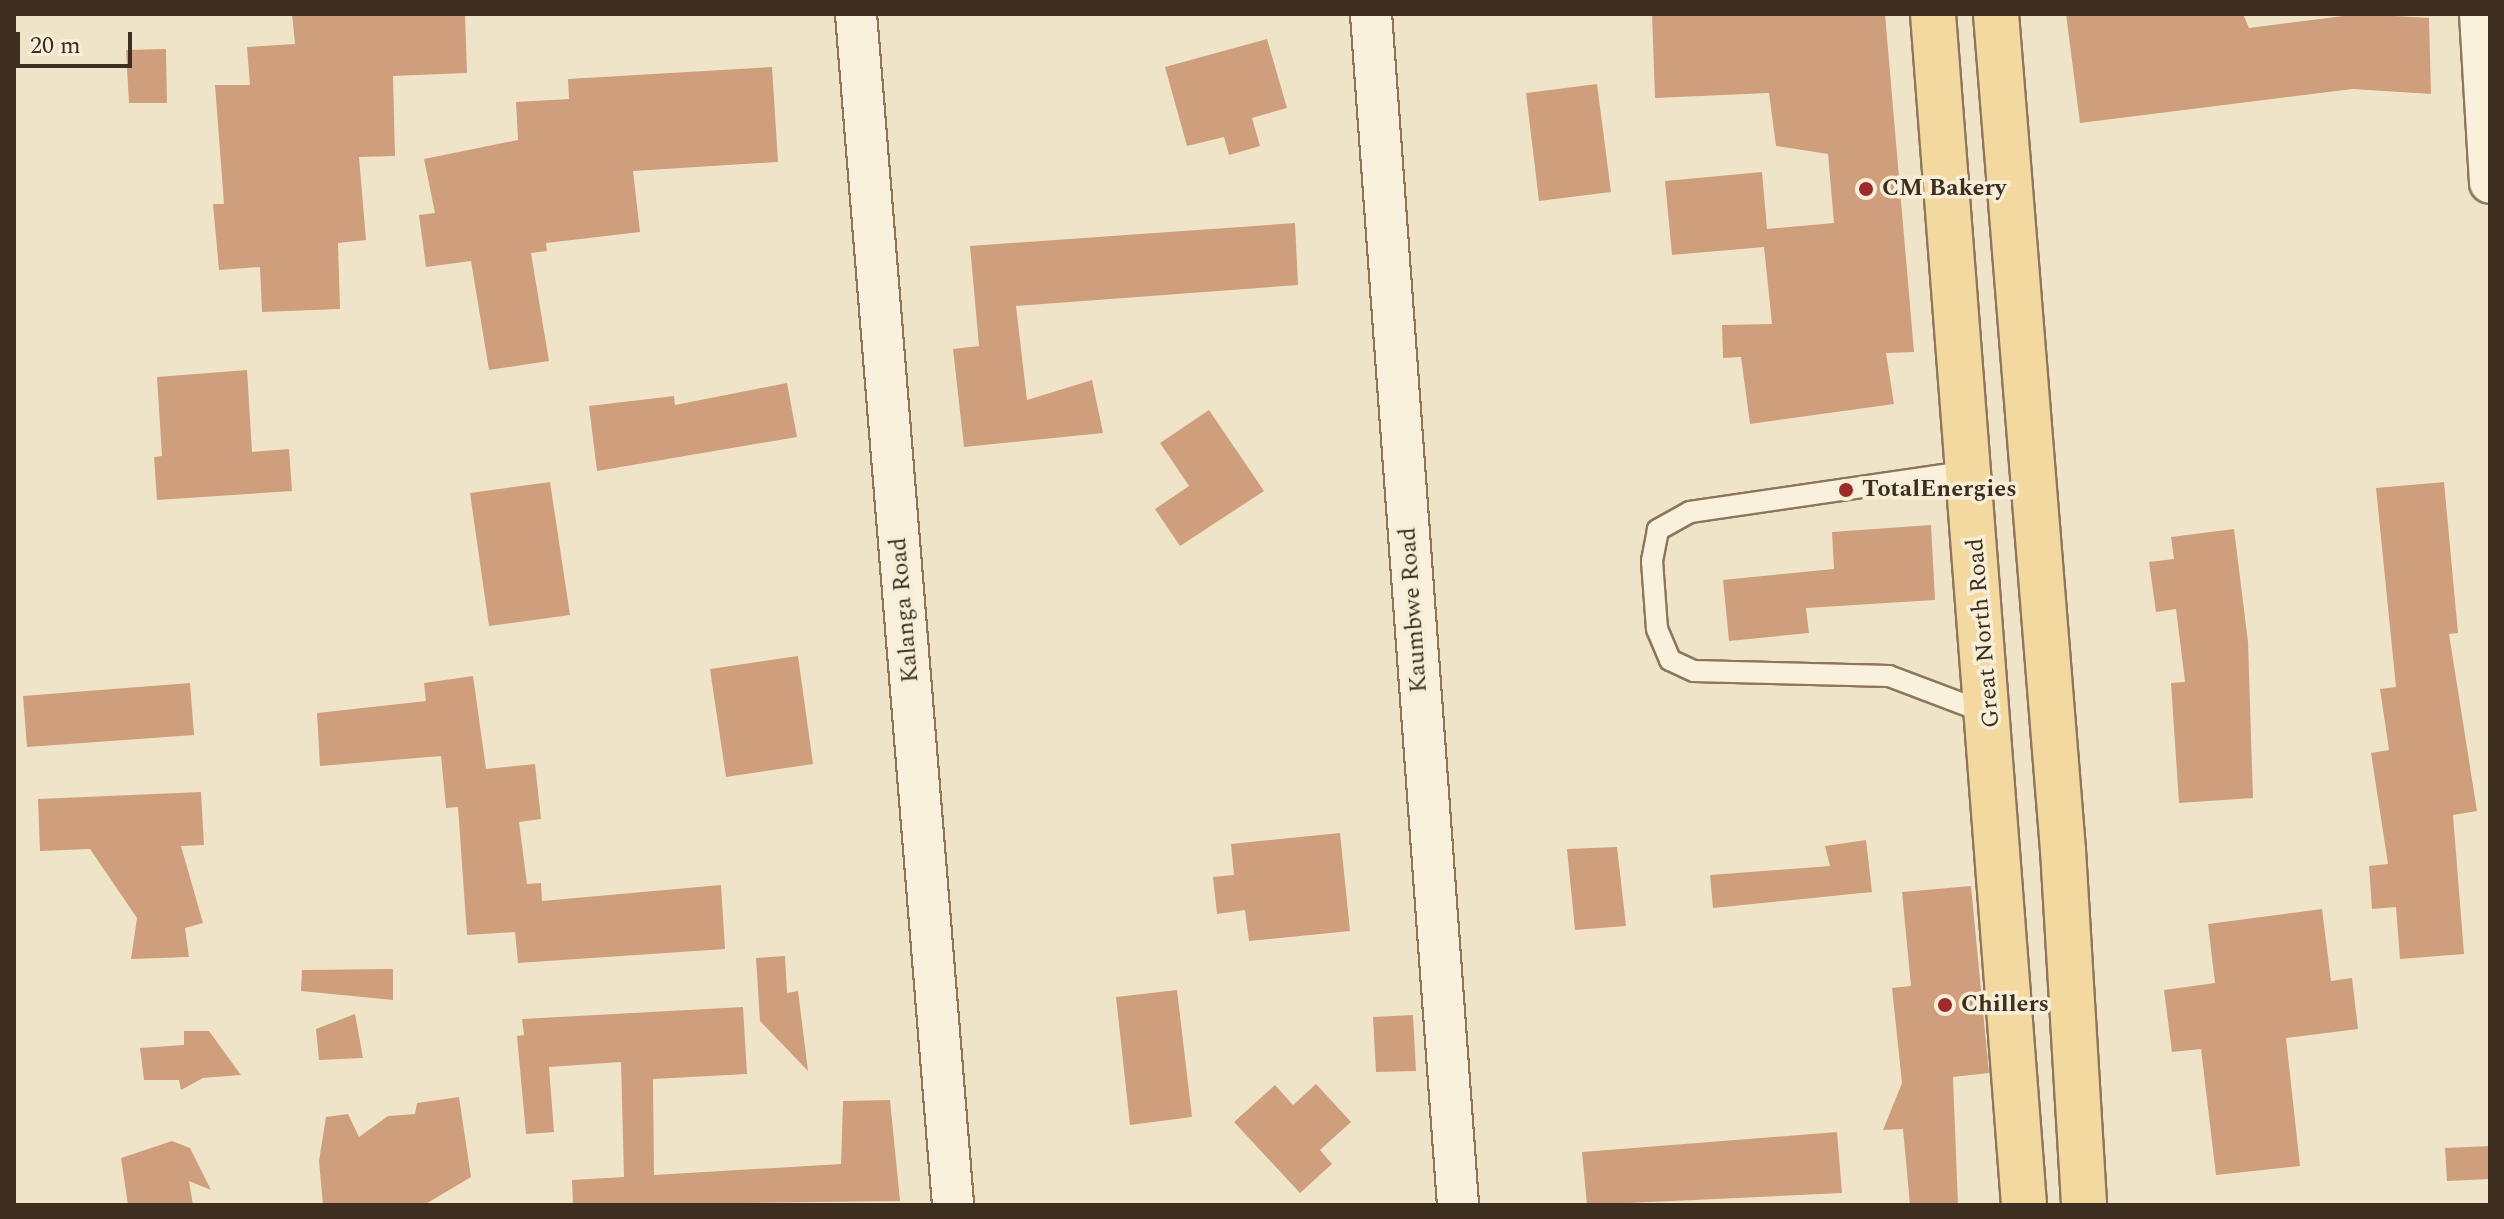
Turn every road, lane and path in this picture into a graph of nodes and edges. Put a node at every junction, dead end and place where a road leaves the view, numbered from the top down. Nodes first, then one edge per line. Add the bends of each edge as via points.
1 (856, 14) edge
2 (1371, 14) edge
3 (1933, 14) edge
4 (1996, 14) edge
5 (2480, 14) edge
6 (2490, 183) edge
7 (1971, 471) junction
8 (1990, 715) junction
9 (953, 1205) edge
10 (1458, 1205) edge
11 (2024, 1205) edge
12 (2084, 1205) edge

1 - 9 street, Kalanga Road
2 - 10 street, Kaumbwe Road
3 - 7 main road, Great North Road
4 - 12 main road
5 - 6 street
7 - 8 main road, Great North Road
7 - 8 lane via 1690,512 1658,530 1653,575 1657,629 1670,660 1694,671 1889,676
8 - 11 main road, Great North Road

